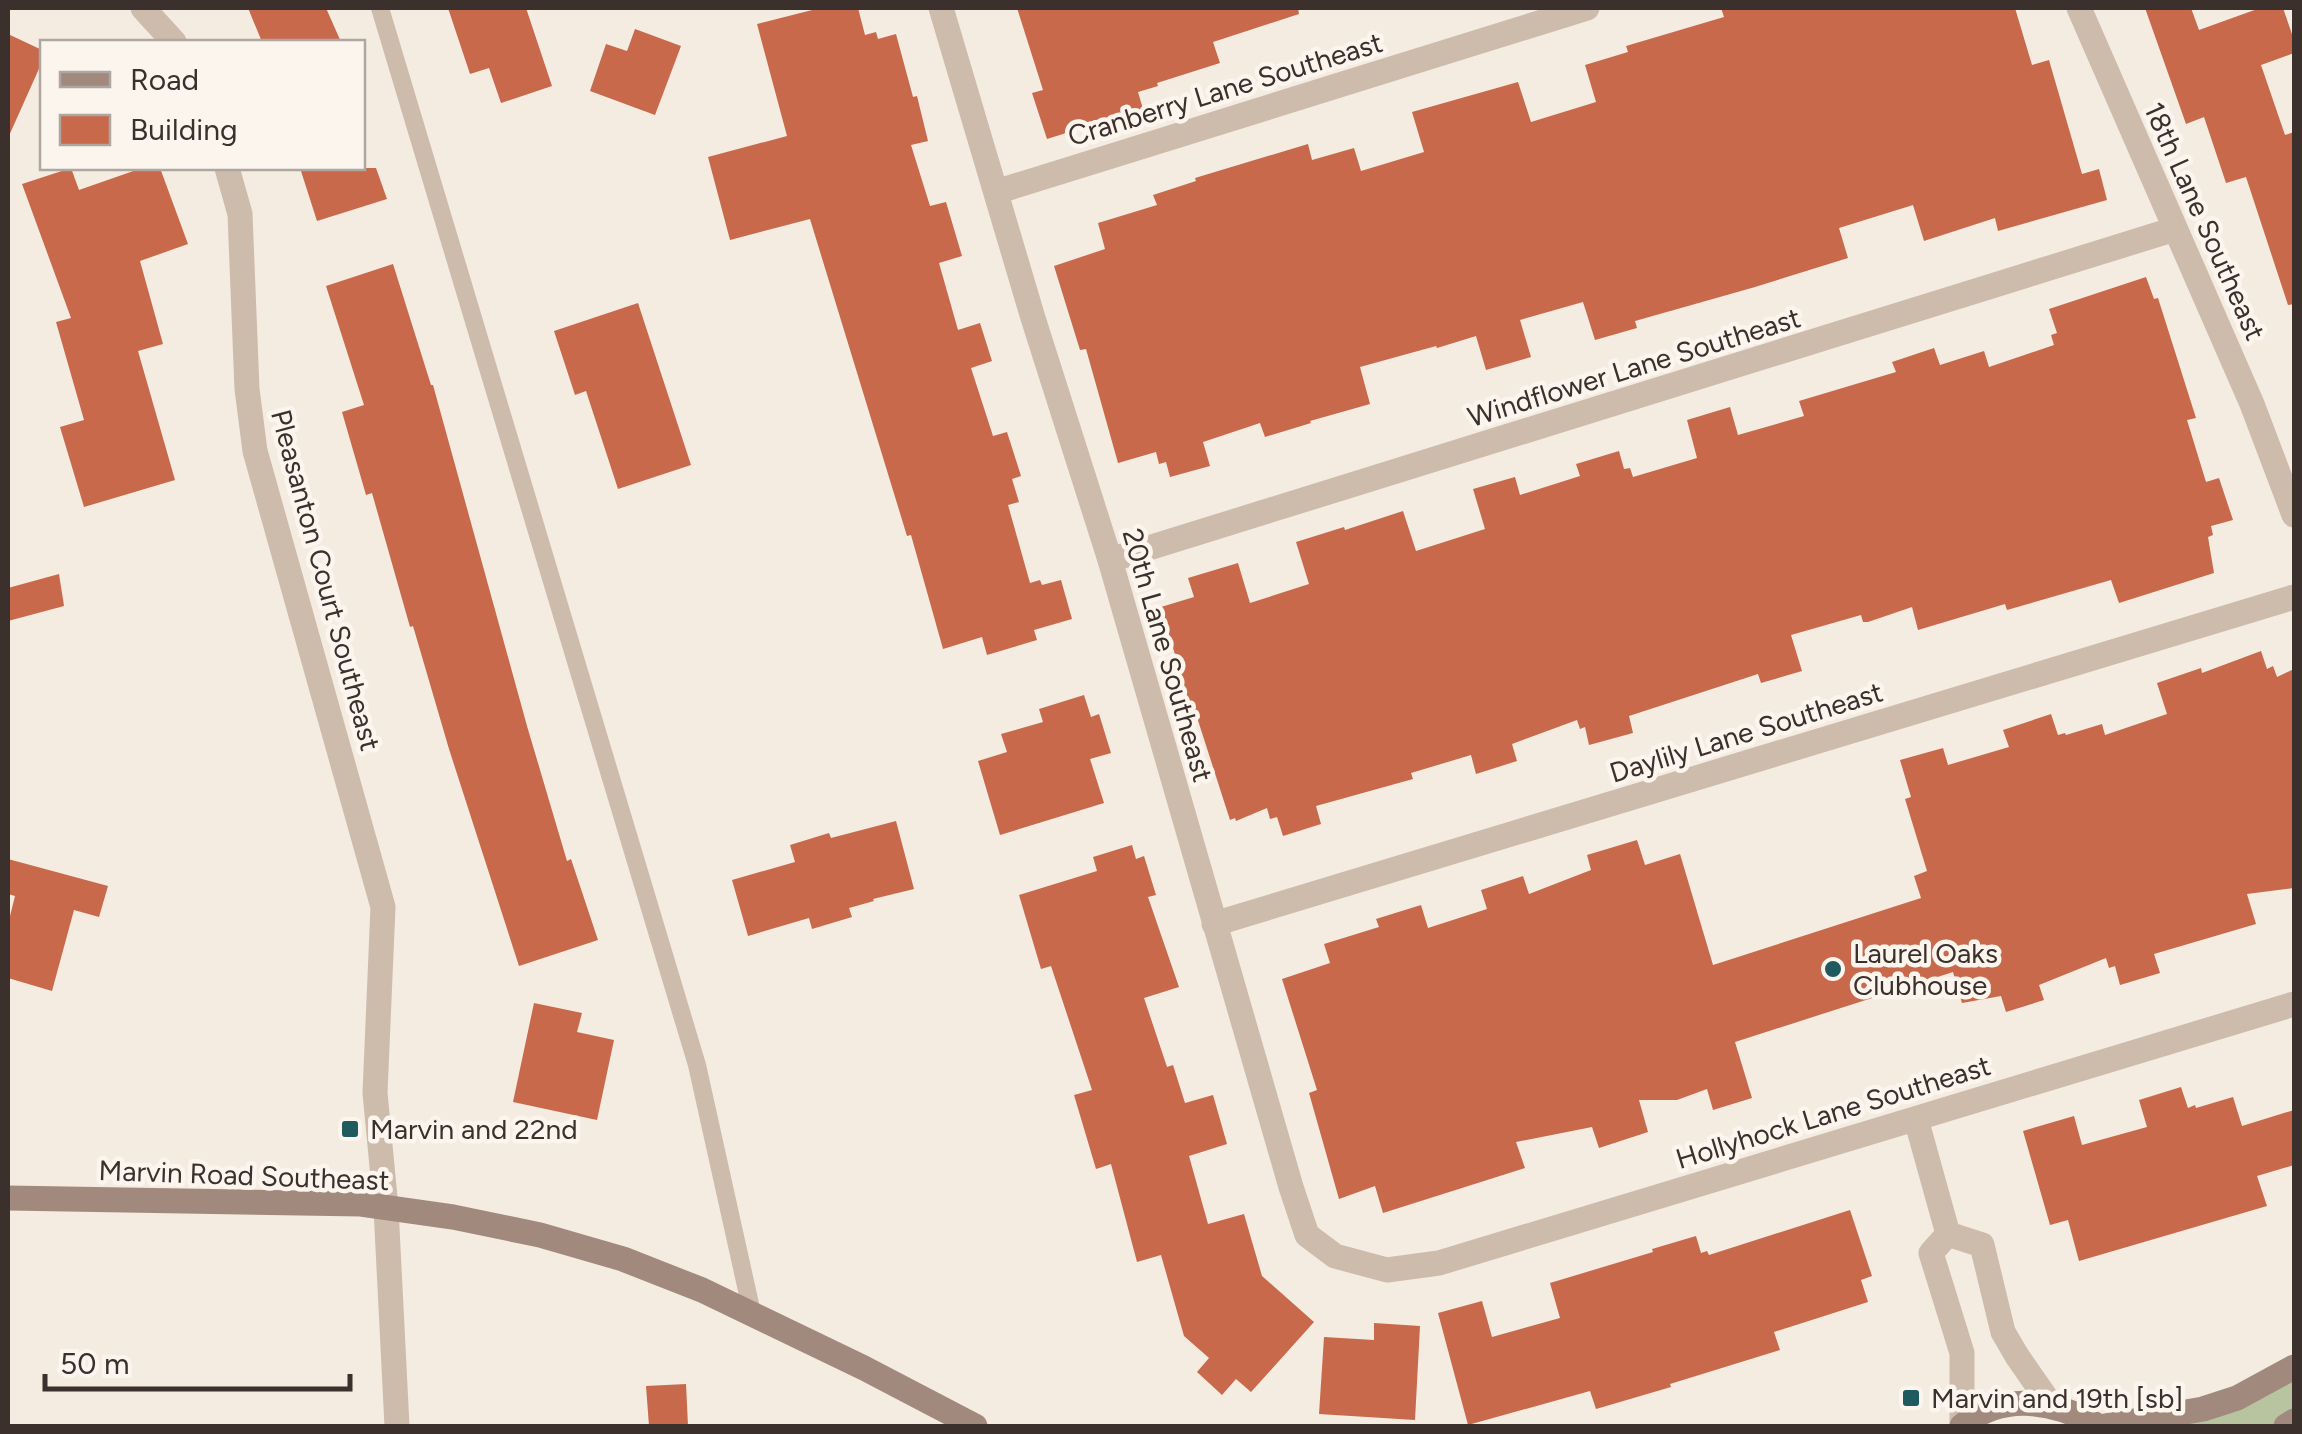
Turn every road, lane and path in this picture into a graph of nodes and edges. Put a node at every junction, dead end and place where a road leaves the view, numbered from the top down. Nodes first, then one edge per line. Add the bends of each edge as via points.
1 (143, 8) edge
2 (380, 8) edge
3 (941, 8) edge
4 (1587, 8) edge
5 (2079, 8) edge
6 (172, 40) edge
7 (228, 170) edge
8 (996, 192) junction
9 (2175, 229) junction
10 (2294, 515) edge
11 (1110, 560) junction
12 (2294, 597) edge
13 (1214, 924) junction
14 (2294, 1004) edge
15 (1916, 1118) junction
16 (8, 1198) edge
17 (386, 1208) junction
18 (1948, 1234) junction
19 (1387, 1270) joint
20 (752, 1313) junction
21 (2294, 1367) edge
22 (2051, 1404) junction
23 (2294, 1421) edge
24 (397, 1426) edge
25 (975, 1426) edge
26 (1962, 1426) edge
27 (2102, 1426) edge
28 (2286, 1426) edge

1 - 6 street
2 - 20 lane via 696,1064
3 - 8 street, 20th Lane Southeast
4 - 8 street, Cranberry Lane Southeast
5 - 9 street, 18th Lane Southeast
7 - 17 street, Pleasanton Court Southeast via 240,214 255,451 383,907 375,1093
8 - 11 street, 20th Lane Southeast
9 - 10 street, 18th Lane Southeast
9 - 11 street, Windflower Lane Southeast
11 - 13 street, 20th Lane Southeast
12 - 13 street, Daylily Lane Southeast
13 - 19 street, 20th Lane Southeast via 1307,1235 1335,1256
14 - 15 street, Hollyhock Lane Southeast
15 - 18 street
15 - 19 street, Hollyhock Lane Southeast via 1439,1263
16 - 17 street, Marvin Road Southeast
17 - 20 street, Marvin Road Southeast via 540,1234 623,1259
17 - 24 street, Pleasanton Court Southeast
18 - 22 street via 1982,1245 2003,1332
18 - 26 street via 1931,1253 1962,1353
20 - 25 street, Marvin Road Southeast
21 - 27 street via 2203,1409
22 - 26 street via 1997,1406
22 - 27 street
23 - 28 street

